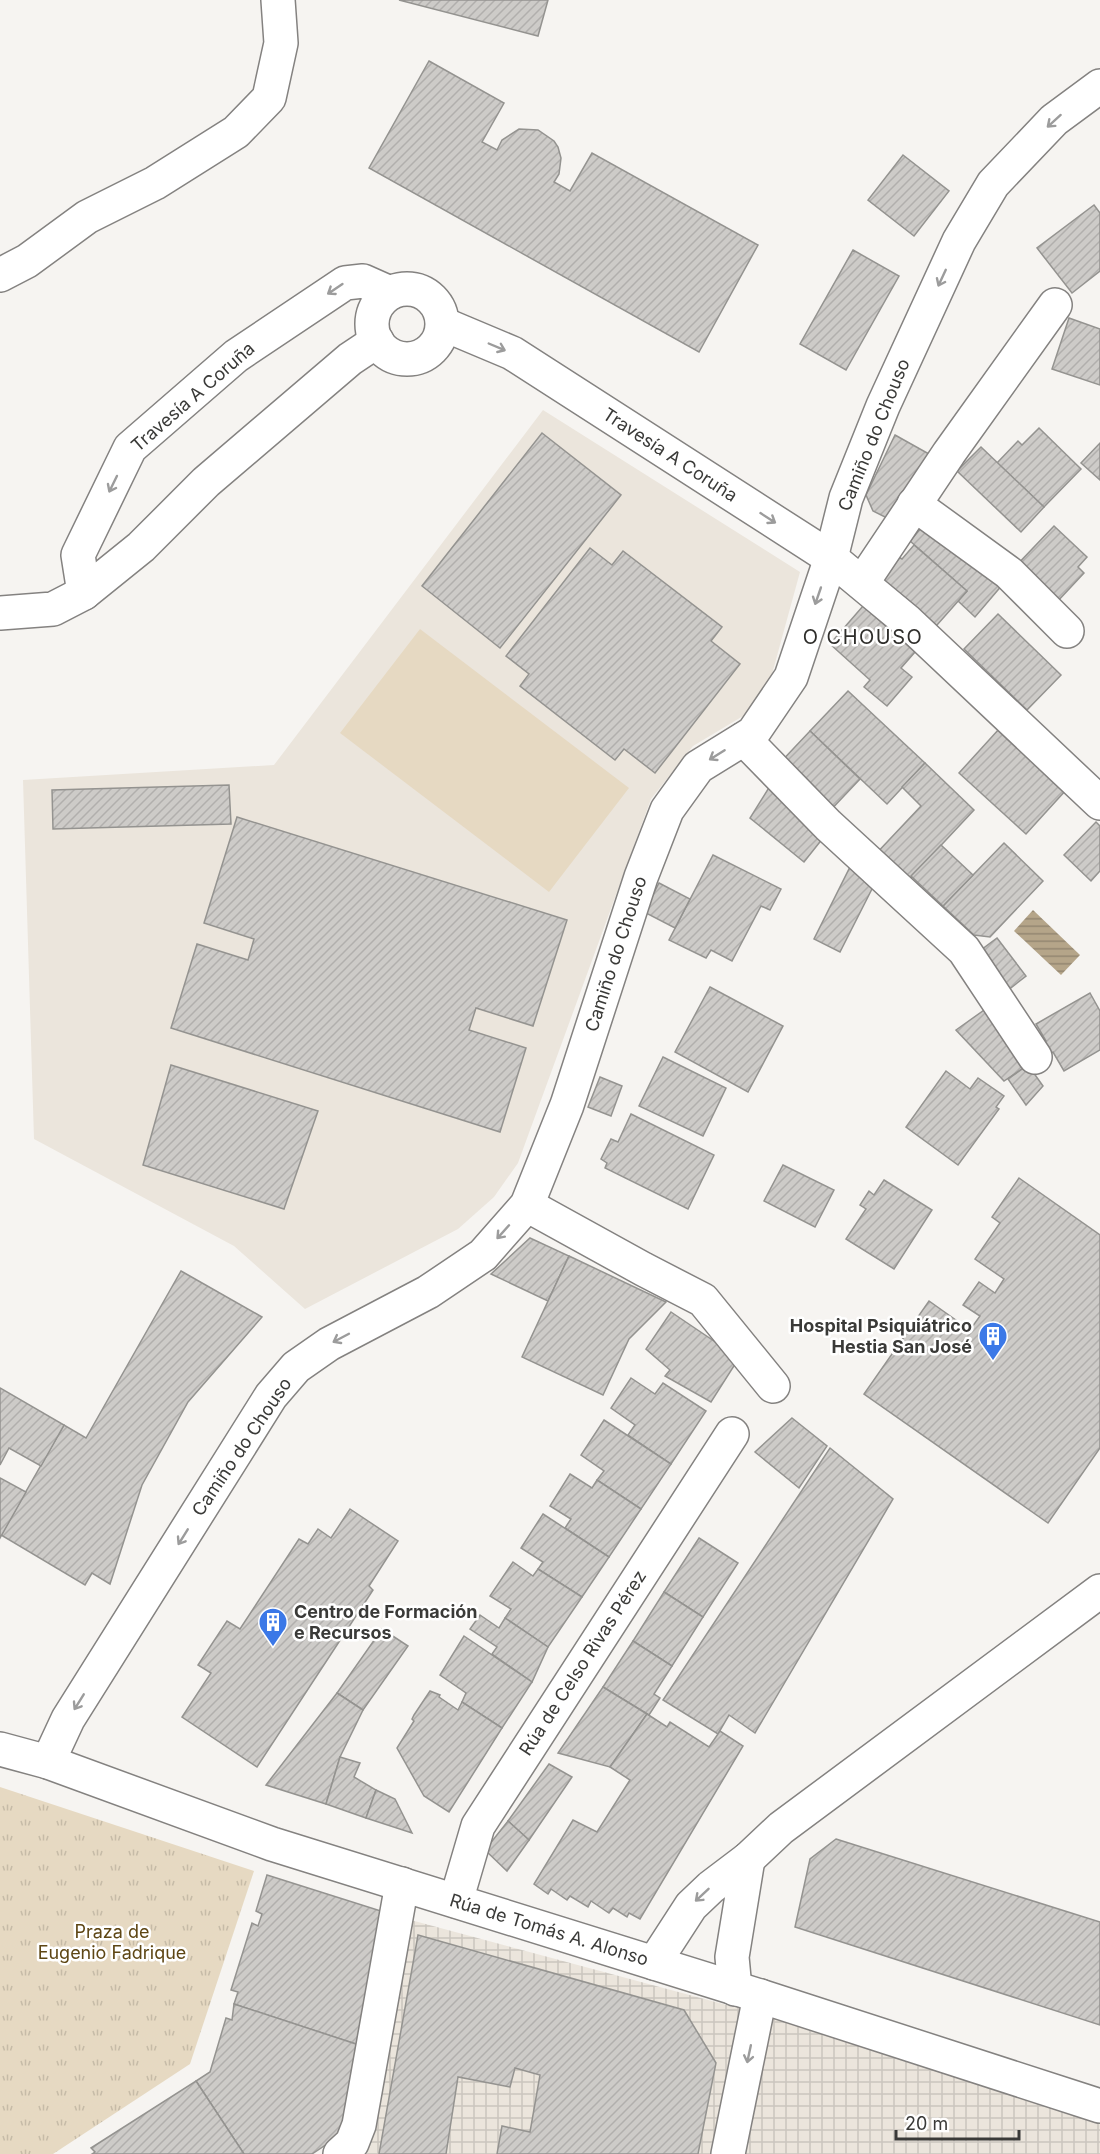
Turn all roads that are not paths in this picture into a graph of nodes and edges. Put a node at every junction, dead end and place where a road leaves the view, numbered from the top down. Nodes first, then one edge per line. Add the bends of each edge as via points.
1 (278, 0) edge
2 (1100, 86) edge
3 (0, 275) edge
4 (390, 293) junction
5 (1055, 305) dead end
6 (443, 324) junction
7 (377, 341) junction
8 (914, 504) junction
9 (831, 558) junction
10 (862, 583) junction
11 (84, 592) junction
12 (0, 613) edge
13 (1066, 631) dead end
14 (744, 739) junction
15 (1100, 803) edge
16 (1035, 1056) dead end
17 (527, 1205) junction
18 (773, 1386) dead end
19 (732, 1434) dead end
20 (1100, 1591) edge
21 (0, 1749) edge
22 (48, 1762) junction
23 (748, 1859) junction
24 (402, 1884) junction
25 (456, 1901) junction
26 (654, 1963) junction
27 (748, 1993) junction
28 (1100, 2106) edge
29 (340, 2154) edge
30 (728, 2154) edge

1 - 3 street via 281,43 269,98 236,132 155,183 87,217 27,261
2 -> 9 street, Camiño do Chouso via 1054,120 993,184 959,240 883,406 846,498
4 - 6 street, Travesía A Coruña via 407,288 425,293 438,306
4 - 7 street via 377,306 372,323
4 -> 11 street, Travesía A Coruña via 363,281 345,283 236,356 130,448 78,555
5 - 8 street
6 - 7 street via 438,341 425,354 408,359 390,354
6 -> 9 street, Travesía A Coruña via 512,353
7 - 11 street via 350,359 206,482 141,547
8 - 10 street
8 - 13 street via 1009,573
9 - 10 street, Travesía A Coruña
9 -> 14 street, Camiño do Chouso via 790,677 753,733
10 - 15 street, Travesía A Coruña
11 - 12 street via 53,609
14 - 16 street via 828,825 964,950
14 -> 17 street, Camiño do Chouso via 698,767 667,810 641,877 567,1105
17 - 18 street via 703,1300
17 -> 22 street, Camiño do Chouso via 483,1255 428,1292 330,1344 296,1367 271,1396 68,1719
19 - 25 street, Rúa de Celso Rivas Pérez via 478,1826
20 - 23 street via 781,1828
21 - 22 street, Rúa de Tomás A. Alonso
22 - 24 street, Rúa de Tomás A. Alonso via 272,1844
23 -> 26 street via 691,1906
23 - 27 street via 732,1957
24 - 25 street, Rúa de Tomás A. Alonso
24 - 29 street via 359,2125 352,2143
25 - 26 street, Rúa de Tomás A. Alonso
26 - 27 street, Rúa de Tomás A. Alonso
27 - 28 street, Rúa de Tomás A. Alonso
27 -> 30 street

